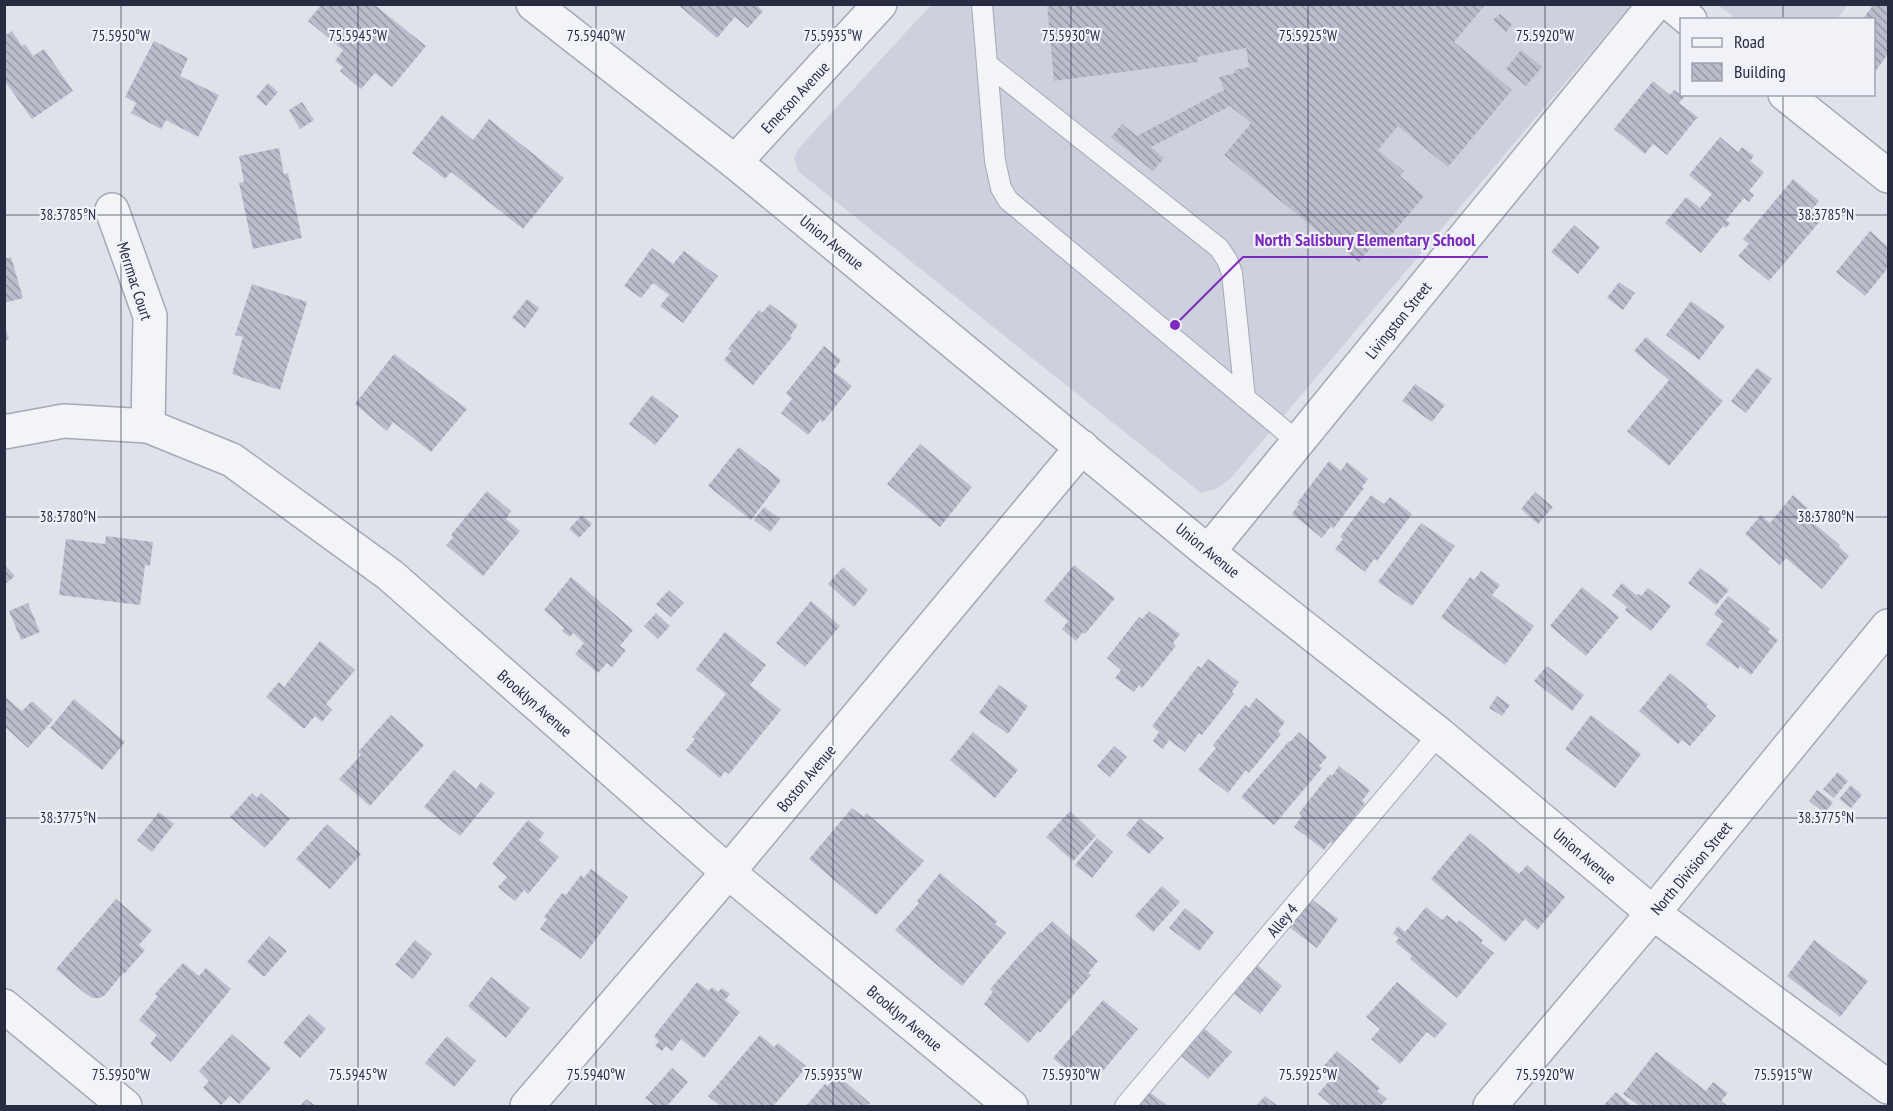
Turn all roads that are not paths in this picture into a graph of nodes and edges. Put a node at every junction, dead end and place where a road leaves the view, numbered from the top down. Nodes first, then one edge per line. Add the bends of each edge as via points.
1 (533, 4) edge
2 (880, 4) edge
3 (982, 4) edge
4 (1655, 4) edge
5 (1671, 4) edge
6 (1688, 18) edge
7 (987, 64) junction
8 (1788, 96) edge
9 (735, 162) junction
10 (1888, 176) edge
11 (111, 210) dead end
12 (1245, 398) junction
13 (148, 426) junction
14 (4, 432) edge
15 (1298, 442) junction
16 (1083, 447) junction
17 (1208, 552) junction
18 (1888, 626) edge
19 (1439, 734) junction
20 (728, 872) junction
21 (1653, 913) junction
22 (4, 1006) edge
23 (1888, 1087) edge
24 (125, 1107) edge
25 (527, 1107) edge
26 (1011, 1107) edge
27 (1125, 1107) edge
28 (1490, 1107) edge

1 - 9 street, Union Avenue
2 - 9 street, Emerson Avenue
3 - 7 lane
4 - 15 street, Livingston Street
5 - 6 street
7 - 12 lane via 996,167 1008,200
7 - 12 lane via 1219,248 1232,273
8 - 10 street
9 - 16 street, Union Avenue
11 - 13 street, Merrmac Court via 150,316
12 - 15 lane
13 - 14 street, Brooklyn Avenue via 64,421
13 - 20 street, Brooklyn Avenue via 232,460 390,575
15 - 17 street, Livingston Street
16 - 17 street, Union Avenue
16 - 20 street, Boston Avenue
17 - 19 street, Union Avenue
18 - 21 street, North Division Street
19 - 21 street, Union Avenue
19 - 27 lane, Alley 4
20 - 25 street, Boston Avenue
20 - 26 street, Brooklyn Avenue
21 - 23 street, Union Avenue
21 - 28 street, North Division Street
22 - 24 street

